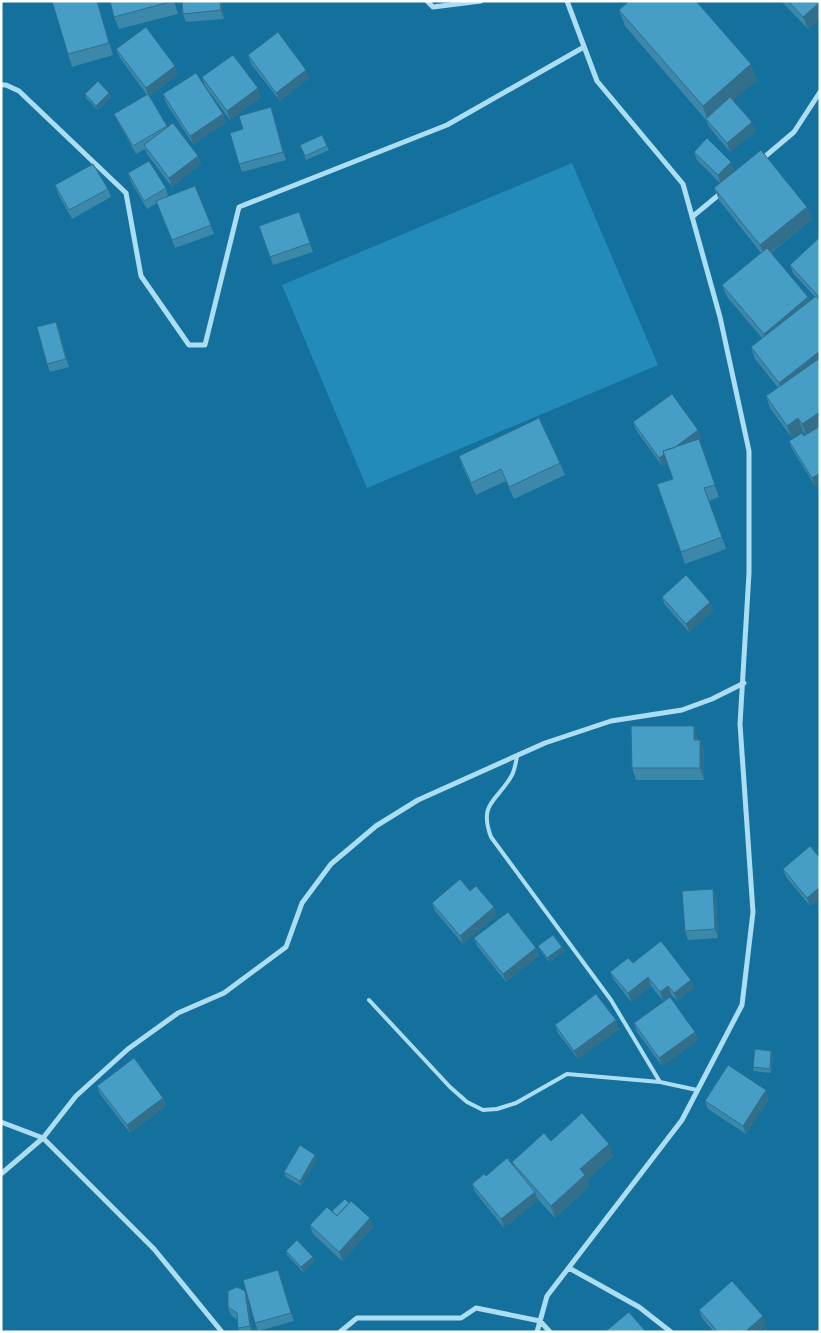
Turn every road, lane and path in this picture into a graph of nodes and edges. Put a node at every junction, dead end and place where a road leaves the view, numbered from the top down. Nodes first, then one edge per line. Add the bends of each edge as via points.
1 (427, 1) edge
2 (481, 1) edge
3 (567, 1) edge
4 (584, 47) junction
5 (1, 85) edge
6 (820, 92) edge
7 (758, 163) edge
8 (729, 187) edge
9 (692, 217) junction
10 (744, 683) junction
11 (517, 756) junction
12 (369, 1000) dead end
13 (660, 1082) junction
14 (697, 1090) junction
15 (1, 1122) edge
16 (43, 1138) junction
17 (1, 1174) edge
18 (569, 1268) junction
19 (540, 1321) junction
20 (222, 1332) edge
21 (340, 1332) edge
22 (537, 1332) edge
23 (550, 1332) edge
24 (671, 1332) edge

1 - 2 street via 433,7
3 - 4 street
4 - 5 street via 447,126 239,207 206,345 189,345 142,276 126,193 19,91
4 - 9 street via 597,81 683,184
6 - 7 street via 794,132
8 - 9 street
9 - 10 street via 720,317 749,451 749,573
10 - 11 street via 682,710 611,721
10 - 14 street via 740,724 753,912 742,1005
11 - 13 lane via 514,773 486,814 491,837 611,1000
11 - 16 street via 418,800 376,826 331,864 302,903 286,947 224,993 178,1013 128,1049 76,1096
12 - 13 lane via 450,1087 467,1102 483,1110 516,1103 567,1074
13 - 14 lane
14 - 18 street via 682,1120
15 - 16 street
16 - 17 street
16 - 20 street via 154,1249
18 - 19 street via 547,1296
18 - 24 street via 639,1307
19 - 21 street via 476,1308 461,1318 357,1318
19 - 22 street
19 - 23 street

